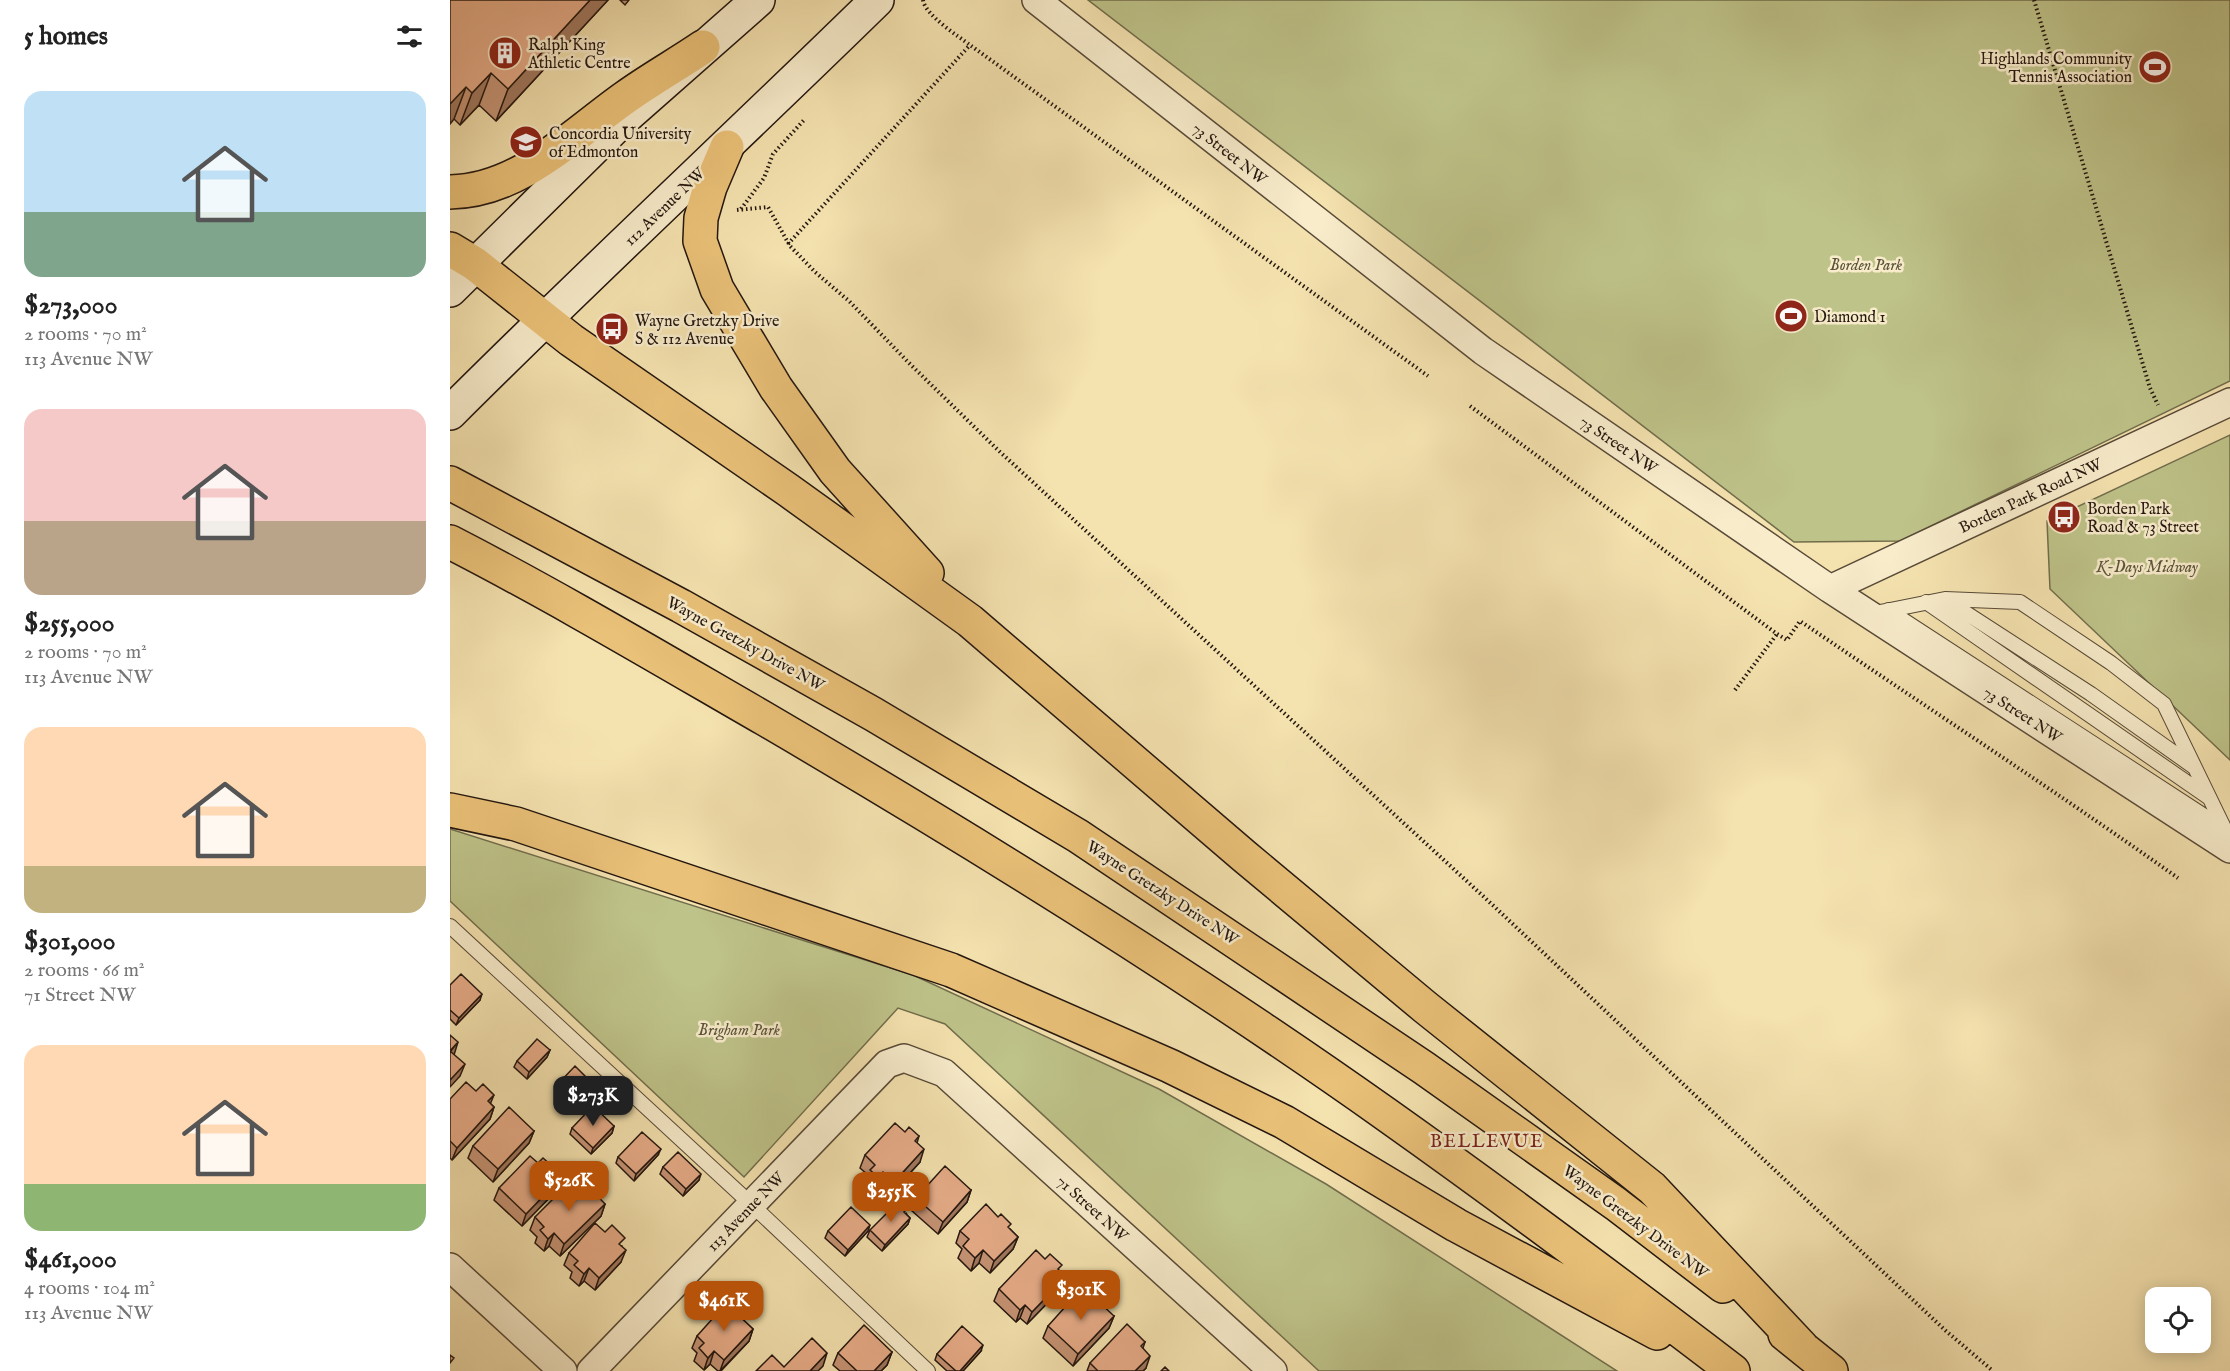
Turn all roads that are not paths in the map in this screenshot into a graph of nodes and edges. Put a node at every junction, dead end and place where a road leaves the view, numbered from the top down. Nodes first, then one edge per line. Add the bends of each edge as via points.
1 (758, 0) edge
2 (878, 0) edge
3 (1036, 0) edge
4 (704, 47) junction
5 (727, 147) junction
6 (450, 192) edge
7 (462, 256) edge
8 (450, 290) edge
9 (545, 318) junction
10 (2230, 402) edge
11 (450, 412) edge
12 (450, 483) edge
13 (450, 543) edge
14 (1830, 589) junction
15 (1945, 599) junction
16 (1926, 603) junction
17 (1878, 612) junction
18 (970, 621) junction
19 (2195, 768) junction
20 (450, 790) edge
21 (2210, 798) junction
22 (450, 810) edge
23 (516, 824) junction
24 (2228, 839) edge
25 (450, 927) edge
26 (904, 1058) joint
27 (751, 1204) junction
28 (450, 1267) edge
29 (1802, 1347) junction
30 (563, 1371) edge
31 (591, 1371) edge
32 (928, 1371) edge
33 (1273, 1371) edge
34 (1727, 1371) edge
35 (1733, 1371) edge
36 (1831, 1371) edge

1 - 4 main road
2 - 5 main road, 112 Avenue NW
3 - 14 street, 73 Street NW via 1483,351
4 - 6 main road via 626,97 532,167 501,181
4 - 7 main road
5 - 9 main road, 112 Avenue NW
5 - 18 main road via 701,218 700,241 717,289 776,388 835,471
7 - 8 main road
7 - 9 main road
9 - 11 main road, 112 Avenue NW
9 - 18 main road
10 - 14 street, Borden Park Road NW
12 - 29 main road, Wayne Gretzky Drive NW via 681,606 1078,836 1424,1068 1616,1204
13 - 35 main road via 661,658 853,770 1190,982 1386,1114
14 - 17 street, 73 Street NW
15 - 16 lane
15 - 19 lane via 2091,694
15 - 19 lane via 2020,602 2084,645 2164,704
16 - 17 lane
16 - 21 lane
17 - 24 street, 73 Street NW
18 - 29 main road via 1416,999 1652,1188
19 - 21 lane
20 - 23 main road
21 - 24 lane
22 - 23 main road
23 - 34 main road via 951,970 1170,1066 1284,1122 1456,1225
25 - 27 lane
26 - 27 street, 113 Avenue NW via 887,1064
26 - 33 street, 71 Street NW via 944,1073
27 - 31 street, 113 Avenue NW
27 - 32 lane
28 - 30 street
29 - 36 main road, Wayne Gretzky Drive NW

